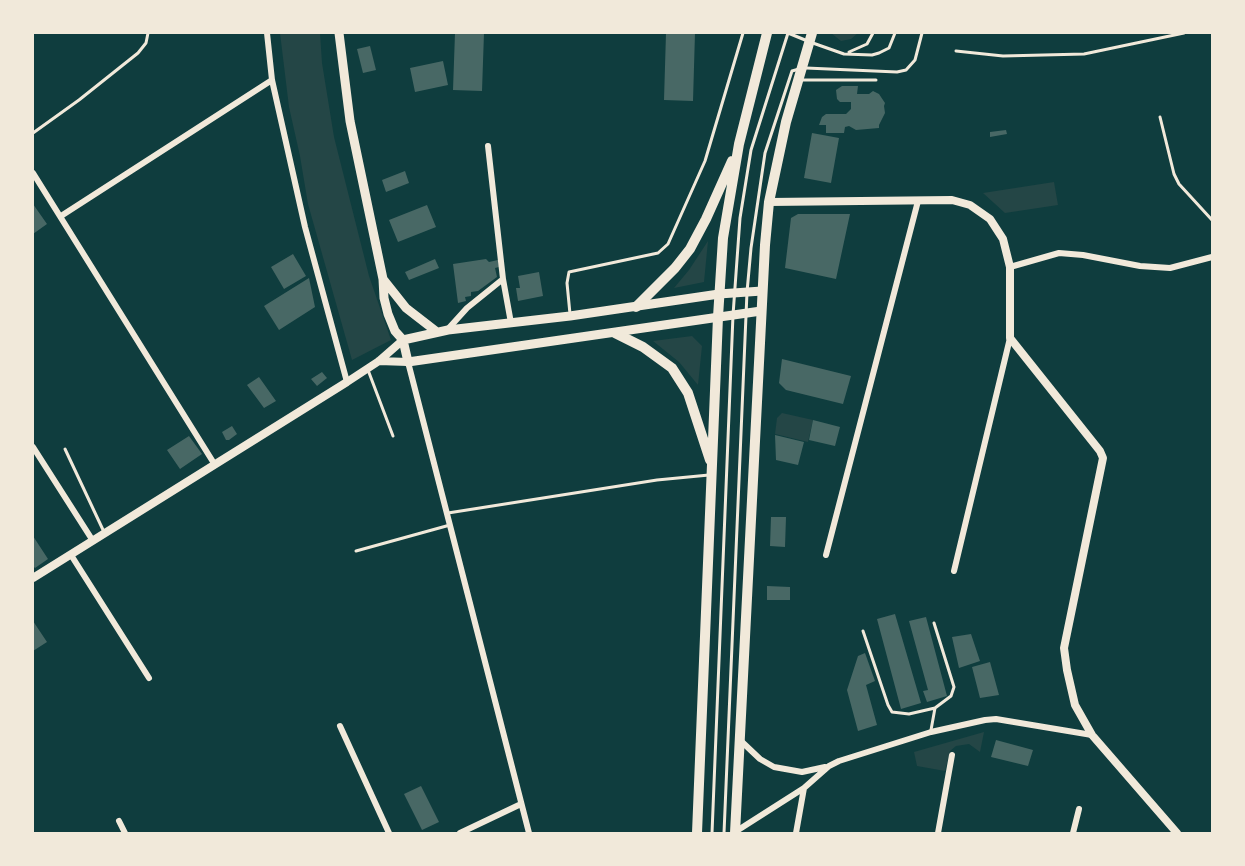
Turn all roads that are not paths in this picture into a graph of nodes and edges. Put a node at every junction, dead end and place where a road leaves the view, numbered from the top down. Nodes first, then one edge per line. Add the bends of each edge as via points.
1 (148, 33) edge
2 (267, 33) edge
3 (339, 33) edge
4 (743, 33) edge
5 (767, 33) edge
6 (788, 33) edge
7 (873, 33) edge
8 (895, 33) edge
9 (922, 33) edge
10 (1184, 33) edge
11 (811, 38) edge
12 (956, 51) dead end
13 (844, 54) junction
14 (802, 68) junction
15 (272, 80) junction
16 (798, 80) junction
17 (876, 81) dead end
18 (1160, 117) dead end
19 (33, 133) edge
20 (739, 144) junction
21 (488, 146) dead end
22 (33, 172) edge
23 (918, 201) junction
24 (769, 202) junction
25 (61, 216) junction
26 (1212, 220) edge
27 (1212, 257) edge
28 (1010, 267) junction
29 (383, 279) junction
30 (503, 279) junction
31 (762, 291) junction
32 (747, 292) junction
33 (734, 293) junction
34 (719, 294) junction
35 (636, 307) junction
36 (760, 311) junction
37 (746, 313) junction
38 (733, 315) junction
39 (570, 316) junction
40 (718, 317) junction
41 (511, 323) junction
42 (448, 330) junction
43 (436, 332) junction
44 (615, 333) junction
45 (1010, 338) junction
46 (403, 340) junction
47 (379, 361) junction
48 (408, 362) junction
49 (367, 368) junction
50 (347, 382) junction
51 (393, 436) dead end
52 (33, 447) edge
53 (65, 449) dead end
54 (215, 465) junction
55 (712, 471) junction
56 (447, 513) junction
57 (450, 525) junction
58 (105, 533) junction
59 (93, 541) junction
60 (356, 551) dead end
61 (72, 555) junction
62 (826, 555) dead end
63 (954, 571) dead end
64 (33, 578) edge
65 (934, 623) dead end
66 (863, 631) dead end
67 (149, 678) dead end
68 (935, 708) junction
69 (340, 726) dead end
70 (931, 732) junction
71 (1092, 735) junction
72 (740, 740) junction
73 (952, 756) dead end
74 (829, 766) junction
75 (804, 788) junction
76 (521, 804) junction
77 (1079, 809) dead end
78 (119, 821) dead end
79 (125, 833) edge
80 (389, 833) edge
81 (460, 833) edge
82 (529, 833) edge
83 (697, 833) edge
84 (712, 833) edge
85 (731, 833) edge
86 (796, 833) edge
87 (938, 833) edge
88 (1073, 833) edge
89 (1177, 833) edge

1 - 19 lane via 138,53
2 - 15 street
3 - 29 main road via 350,121
4 - 39 lane via 705,161 668,244 658,252 569,272
5 - 20 main road
6 - 11 lane
6 - 33 lane via 751,150
7 - 13 lane via 867,44
8 - 13 lane via 889,48 879,53
9 - 14 lane via 915,60 906,70
10 - 12 lane via 1084,54 1004,56
11 - 13 lane
11 - 14 main road
14 - 16 main road
14 - 32 lane via 792,71 765,153
15 - 25 street
15 - 50 street via 305,226
16 - 17 lane
16 - 24 main road
18 - 26 lane via 1179,184
20 - 34 main road via 723,238
20 - 35 main road via 690,249
21 - 30 street
22 - 25 street
23 - 24 street
23 - 28 street via 952,200 990,219 1003,239
23 - 62 street
24 - 31 main road
25 - 54 street
27 - 28 street via 1170,268 1059,253
28 - 45 street
29 - 43 main road via 406,308
29 - 46 main road via 388,314
30 - 41 street
30 - 42 street via 466,308
31 - 32 main road
31 - 36 main road
32 - 33 main road
32 - 37 lane
33 - 34 main road
33 - 38 lane
34 - 35 main road
34 - 40 main road
35 - 39 main road
36 - 37 main road
36 - 72 main road
37 - 38 main road
37 - 85 lane
38 - 40 main road
38 - 84 lane
39 - 41 main road
40 - 44 main road
40 - 55 main road
41 - 42 main road
42 - 43 main road
43 - 46 main road
44 - 48 main road
44 - 55 main road via 672,368 688,393
45 - 63 street
45 - 71 street via 1103,458 1064,648 1075,705
46 - 47 street
46 - 48 main road
47 - 48 street
47 - 49 street
48 - 56 street
49 - 50 street
49 - 51 lane
50 - 54 street
52 - 59 street
53 - 58 lane
54 - 58 street
55 - 56 lane
55 - 83 main road
56 - 57 street
57 - 60 lane
57 - 76 street
58 - 59 street
59 - 61 street
61 - 64 street
61 - 67 street
65 - 68 lane via 954,687 951,696
66 - 68 lane via 892,712 920,713
68 - 70 lane
69 - 80 street
70 - 71 street via 996,719
70 - 74 street
71 - 89 street
72 - 74 street via 774,767 802,772
72 - 85 main road
73 - 87 street
74 - 75 street
75 - 85 street
75 - 86 street
76 - 81 street
76 - 82 street
77 - 88 street
78 - 79 street

